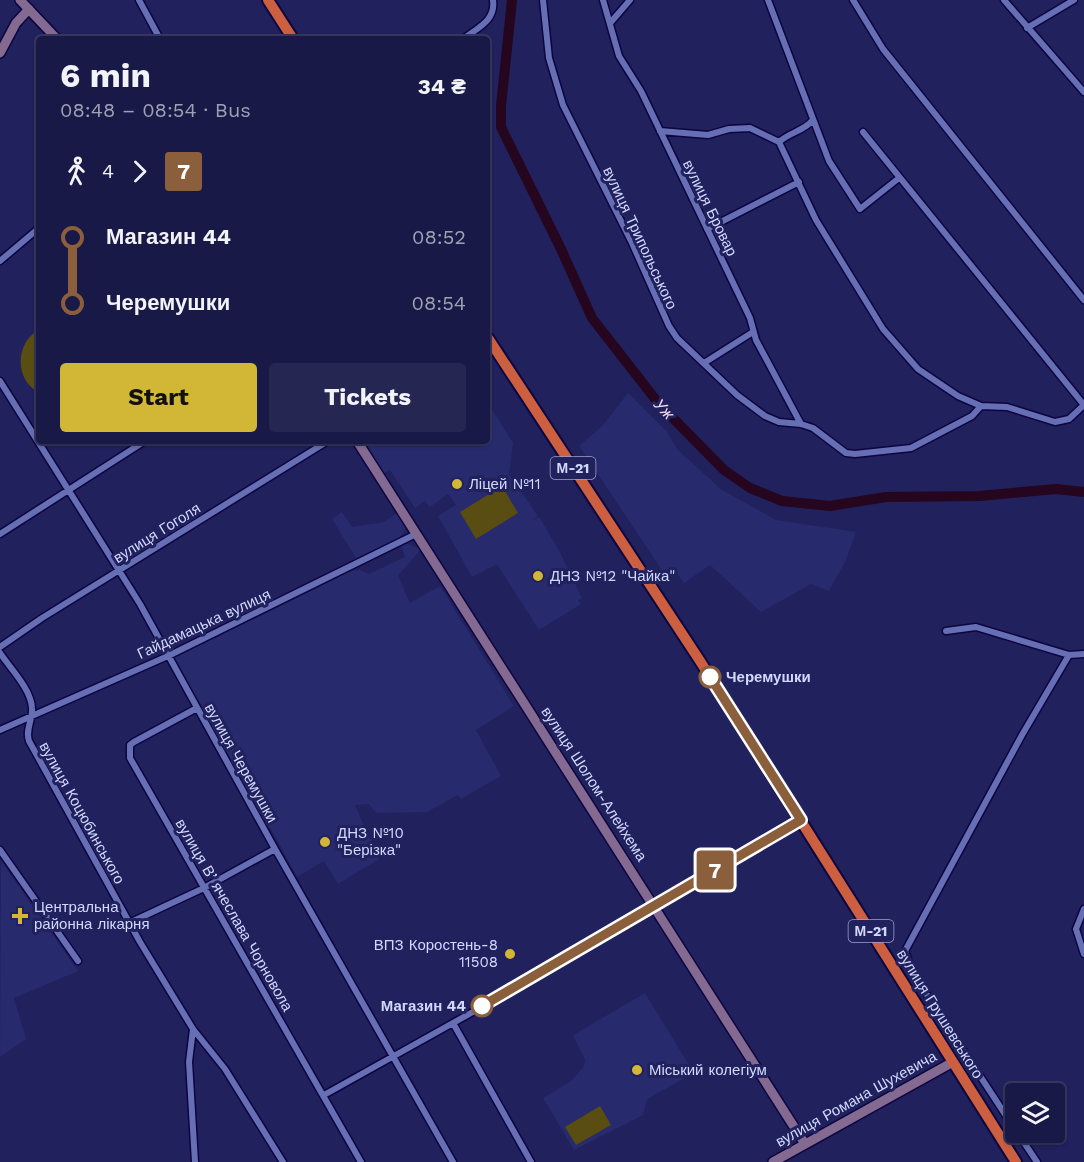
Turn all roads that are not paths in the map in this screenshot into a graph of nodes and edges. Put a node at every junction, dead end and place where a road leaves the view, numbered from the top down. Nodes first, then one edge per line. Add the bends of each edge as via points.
1 (20, 0) edge
2 (139, 0) edge
3 (268, 0) edge
4 (493, 0) edge
5 (543, 0) edge
6 (603, 0) edge
7 (630, 0) edge
8 (768, 0) edge
9 (853, 0) edge
10 (1004, 0) edge
11 (1074, 0) edge
12 (29, 9) junction
13 (611, 22) junction
14 (1027, 28) junction
15 (54, 36) edge
16 (158, 36) edge
17 (291, 36) edge
18 (467, 36) edge
19 (0, 53) edge
20 (1084, 92) edge
21 (813, 120) junction
22 (660, 132) junction
23 (863, 132) dead end
24 (779, 142) junction
25 (899, 178) junction
26 (799, 182) junction
27 (707, 229) junction
28 (36, 231) edge
29 (0, 261) edge
30 (1084, 300) edge
31 (753, 332) junction
32 (490, 341) edge
33 (704, 363) junction
34 (0, 381) edge
35 (1084, 405) edge
36 (981, 406) junction
37 (801, 424) junction
38 (36, 440) edge
39 (38, 444) edge
40 (140, 444) edge
41 (323, 444) edge
42 (359, 444) edge
43 (67, 491) junction
44 (0, 534) edge
45 (417, 534) junction
46 (120, 570) junction
47 (946, 631) dead end
48 (0, 647) edge
49 (0, 653) edge
50 (1084, 654) edge
51 (168, 656) junction
52 (1069, 656) junction
53 (197, 708) junction
54 (32, 714) junction
55 (0, 730) edge
56 (801, 820) junction
57 (275, 849) junction
58 (0, 850) edge
59 (204, 888) junction
60 (654, 904) junction
61 (1084, 909) edge
62 (129, 923) junction
63 (1084, 954) edge
64 (78, 961) dead end
65 (453, 1023) junction
66 (192, 1029) junction
67 (954, 1034) junction
68 (941, 1043) junction
69 (393, 1056) junction
70 (953, 1062) junction
71 (324, 1095) junction
72 (1005, 1115) edge
73 (1024, 1143) edge
74 (805, 1144) junction
75 (195, 1162) edge
76 (283, 1162) edge
77 (361, 1162) edge
78 (453, 1162) edge
79 (531, 1162) edge
80 (773, 1162) edge
81 (1016, 1162) edge
82 (1037, 1162) edge

1 - 12 street
2 - 16 street
3 - 17 highway
4 - 18 street via 489,20
5 - 33 street, вулиця Трипольського via 549,58 562,105 669,326
6 - 13 street, вулиця Бровар
7 - 13 street
8 - 21 street
9 - 30 street via 883,49
10 - 14 street
11 - 14 street
12 - 15 street
12 - 19 street via 16,23
13 - 22 street, вулиця Бровар via 619,56
14 - 20 street
21 - 24 street
21 - 25 street via 829,161 860,209
22 - 24 street via 708,135 750,128
22 - 27 street, вулиця Бровар
23 - 25 street
24 - 26 street
25 - 35 street
26 - 27 street
26 - 36 street via 816,220 864,302 896,345 918,369 958,396
27 - 31 street, вулиця Бровар
28 - 29 street
31 - 33 street
31 - 37 street, вулиця Бровар
32 - 56 highway, вулиця Грушевського / М-21
33 - 37 street, вулиця Трипольського via 765,416
34 - 38 street, вулиця Черемушки
35 - 36 street via 1070,419 1055,422 1007,407
36 - 37 street via 972,416 902,450 846,453 813,428
39 - 43 street, вулиця Черемушки
40 - 43 street
41 - 46 street, вулиця Гоголя
42 - 45 street, вулиця Шолом-Алейхема
43 - 44 street
43 - 46 street, вулиця Черемушки
45 - 51 street, Гайдамацька вулиця
45 - 60 street, вулиця Шолом-Алейхема
46 - 48 street, вулиця Гоголя
46 - 51 street, вулиця Черемушки
47 - 52 street via 976,627
49 - 54 street, вулиця Коцюбинського via 31,702
50 - 52 street
51 - 53 street, вулиця Черемушки
51 - 54 street, Гайдамацька вулиця
52 - 67 street via 905,951 914,975
53 - 57 street, вулиця Черемушки
53 - 59 street, вулиця Вʼячеслава Чорновола via 134,742 129,752
54 - 55 street, Гайдамацька вулиця
54 - 62 street, вулиця Коцюбинського via 27,732 31,747
56 - 60 street
56 - 68 highway, вулиця Грушевського / М-21
57 - 59 street
57 - 69 street, вулиця Черемушки
58 - 64 street
59 - 62 street
59 - 71 street, вулиця Вʼячеслава Чорновола
60 - 65 street
60 - 74 street, вулиця Шолом-Алейхема
61 - 63 street via 1076,929
62 - 66 street, вулиця Коцюбинського
65 - 69 street
65 - 79 street
66 - 75 street via 189,1062
66 - 76 street, вулиця Коцюбинського via 225,1069
67 - 68 street
67 - 72 street
68 - 70 highway, вулиця Грушевського / М-21
69 - 71 street
69 - 78 street, вулиця Черемушки
70 - 74 street, вулиця Романа Шухевича
70 - 81 highway, вулиця Грушевського / М-21
71 - 77 street, вулиця Вʼячеслава Чорновола
73 - 82 street
74 - 80 street, вулиця Романа Шухевича

